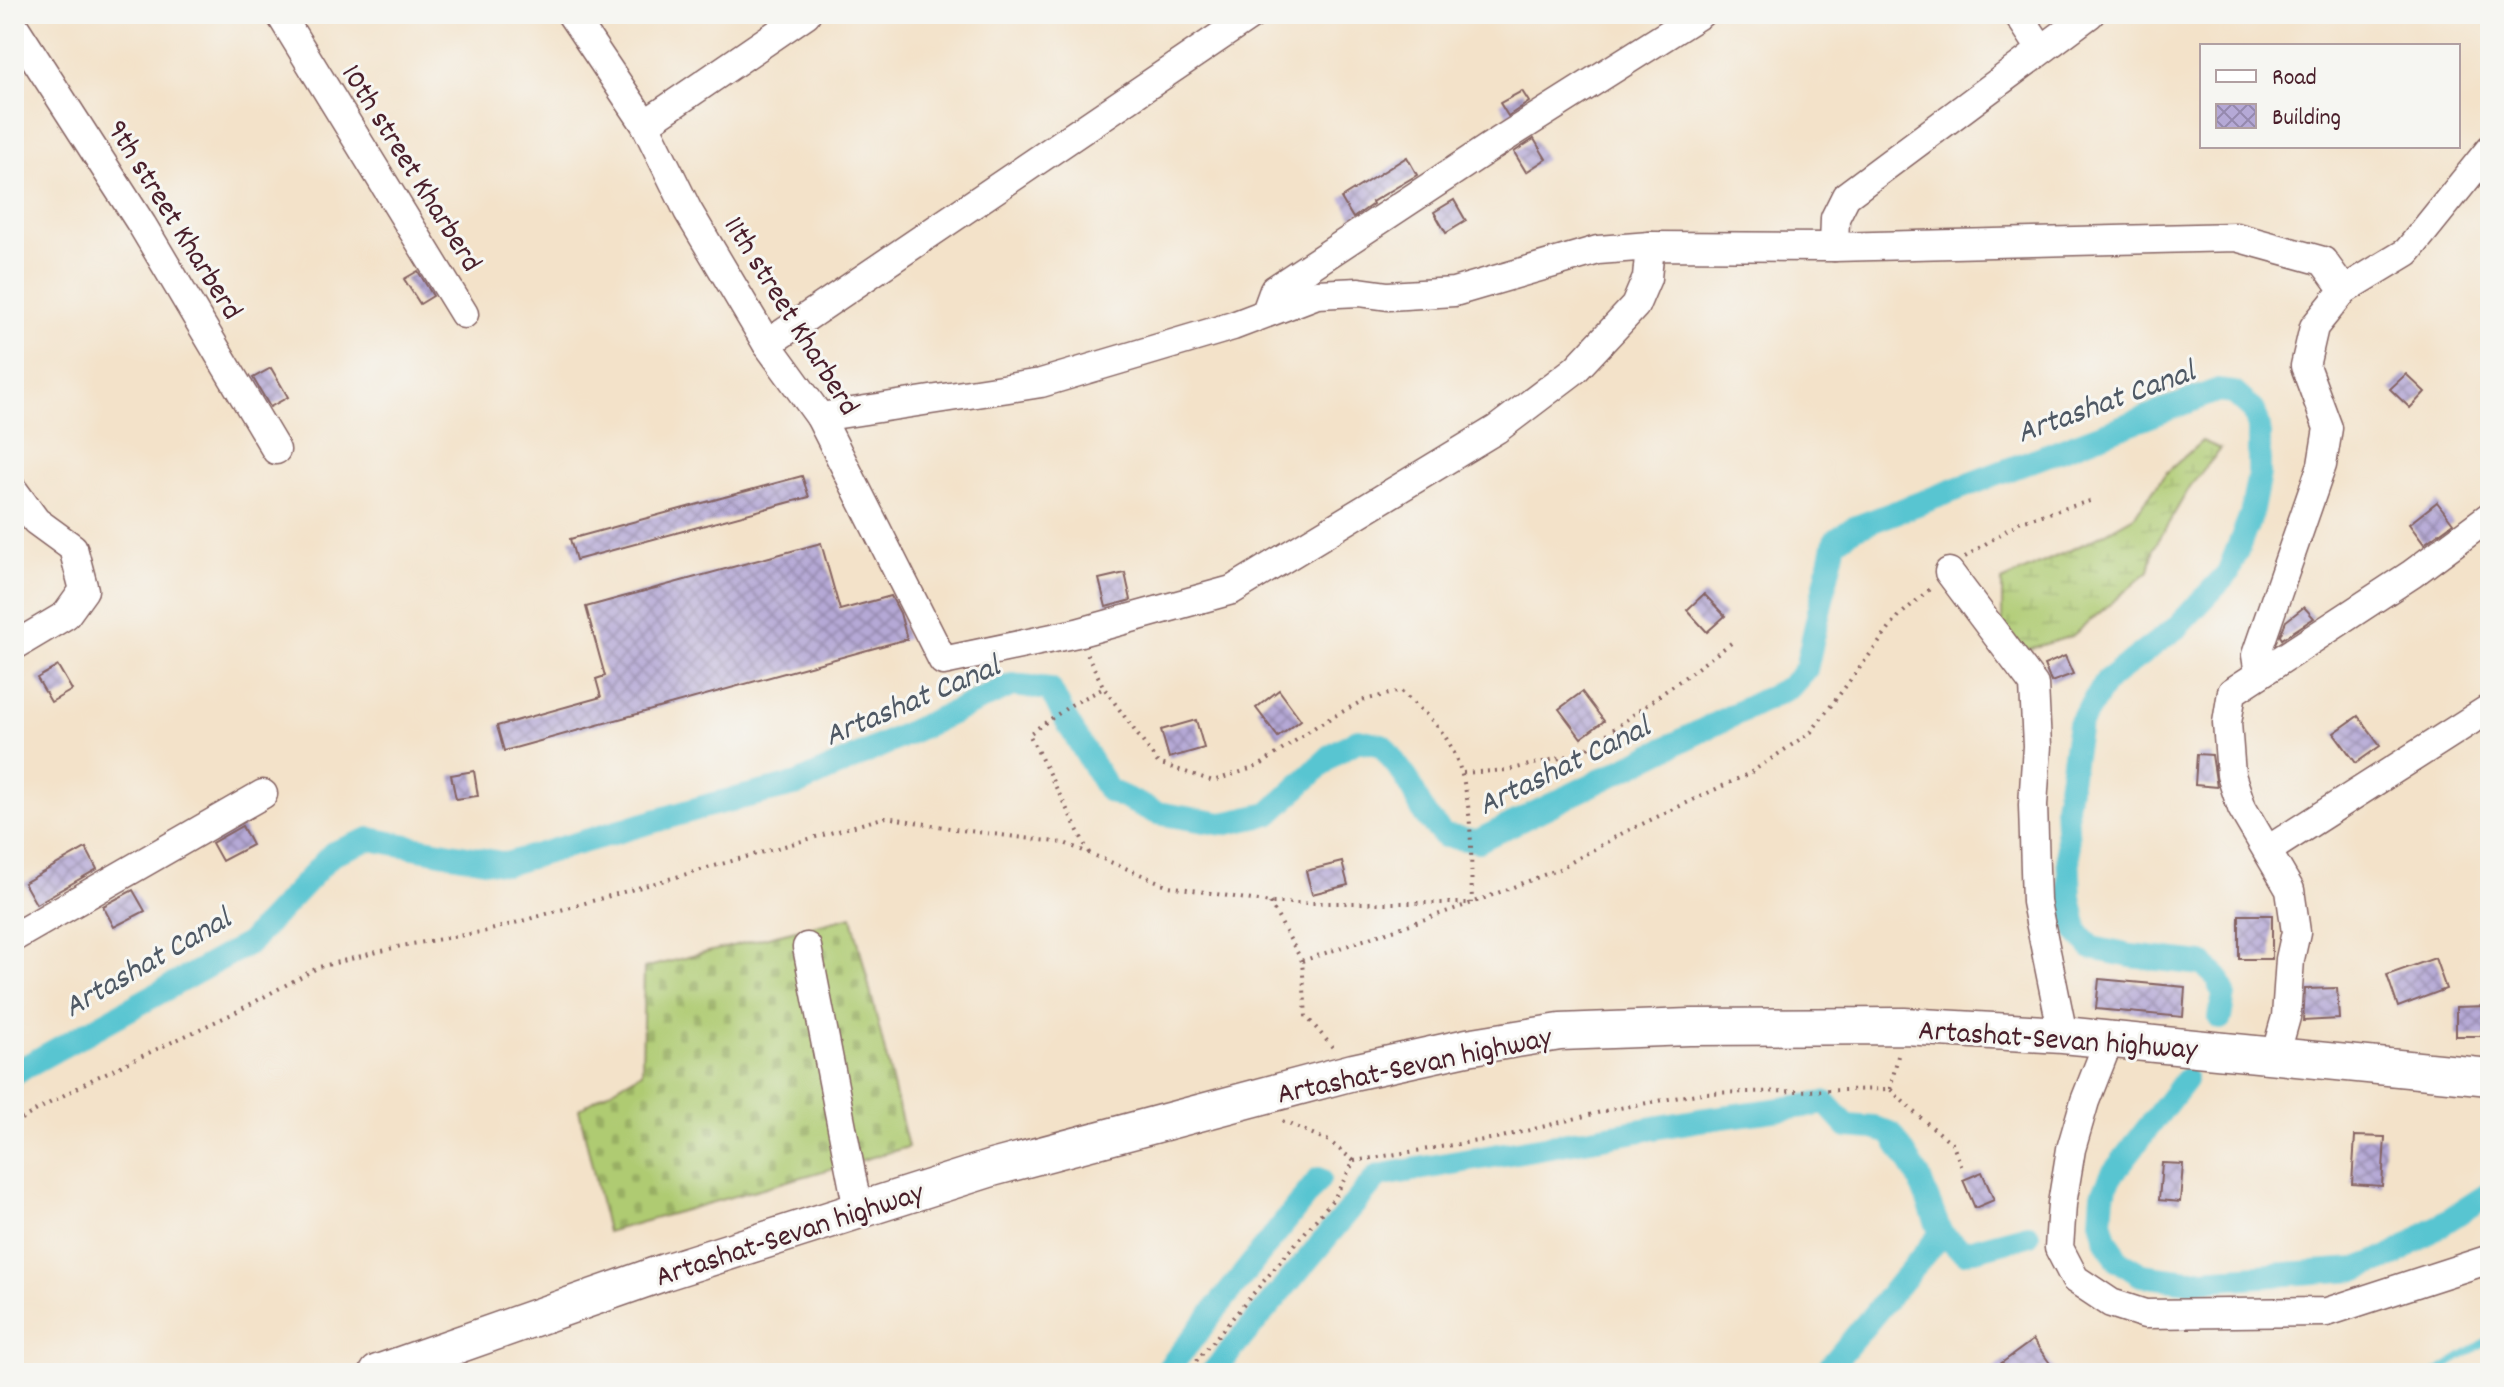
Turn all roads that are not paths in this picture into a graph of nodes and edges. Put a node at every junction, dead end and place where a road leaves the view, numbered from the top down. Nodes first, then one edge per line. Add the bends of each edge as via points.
1 (280, 14) edge
2 (571, 14) edge
3 (806, 14) edge
4 (1253, 14) edge
5 (1700, 14) edge
6 (2018, 14) edge
7 (2090, 14) edge
8 (14, 26) edge
9 (2041, 49) junction
10 (645, 124) junction
11 (2490, 149) edge
12 (1650, 246) junction
13 (1834, 247) junction
14 (2344, 290) junction
15 (1266, 312) junction
16 (464, 314) dead end
17 (767, 344) junction
18 (820, 417) junction
19 (276, 450) dead end
20 (14, 491) edge
21 (2490, 516) edge
22 (1949, 572) road end
23 (14, 646) edge
24 (2259, 674) junction
25 (2490, 708) edge
26 (263, 794) dead end
27 (2268, 850) junction
28 (14, 937) edge
29 (807, 947) dead end
30 (2063, 1035) junction
31 (2109, 1040) junction
32 (2275, 1056) junction
33 (2490, 1077) edge
34 (858, 1210) junction
35 (2490, 1259) edge
36 (378, 1373) edge

1 - 16 street, 10th street Kharberd
2 - 10 street, 11th street Kharberd
3 - 10 street
4 - 17 street
5 - 15 street via 1274,290
6 - 9 street
7 - 9 street
8 - 19 street, 9th street Kharberd via 142,225
9 - 13 street via 1846,196 1835,218
10 - 17 street, 11th street Kharberd via 688,211
11 - 14 street via 2407,252
12 - 13 street
12 - 15 street via 1598,250 1454,292 1317,294
12 - 18 street, 11th street Kharberd via 1647,278 1635,306 1576,369 1497,429 1232,590 1077,633 943,661
13 - 14 street via 2236,237 2323,261
14 - 24 street via 2314,327 2305,366 2328,428 2322,465 2256,655
15 - 18 street via 1041,383
17 - 18 street, 11th street Kharberd
20 - 23 street via 36,521 73,548 84,590 66,615
21 - 24 street
22 - 30 street via 2034,685 2036,902
24 - 27 street via 2232,692 2227,723 2231,775 2242,808
25 - 27 street
26 - 28 street
27 - 32 street via 2290,890 2296,932 2286,1017
29 - 34 street
30 - 31 main road, Artashat-Sevan highway
30 - 34 main road, Artashat-Sevan highway via 1904,1026 1560,1032 1467,1047 1254,1097
31 - 32 main road, Artashat-Sevan highway
31 - 35 street via 2071,1149 2059,1248 2075,1279 2111,1303 2145,1314 2327,1312
32 - 33 main road, Artashat-Sevan highway
34 - 36 main road, Artashat-Sevan highway

